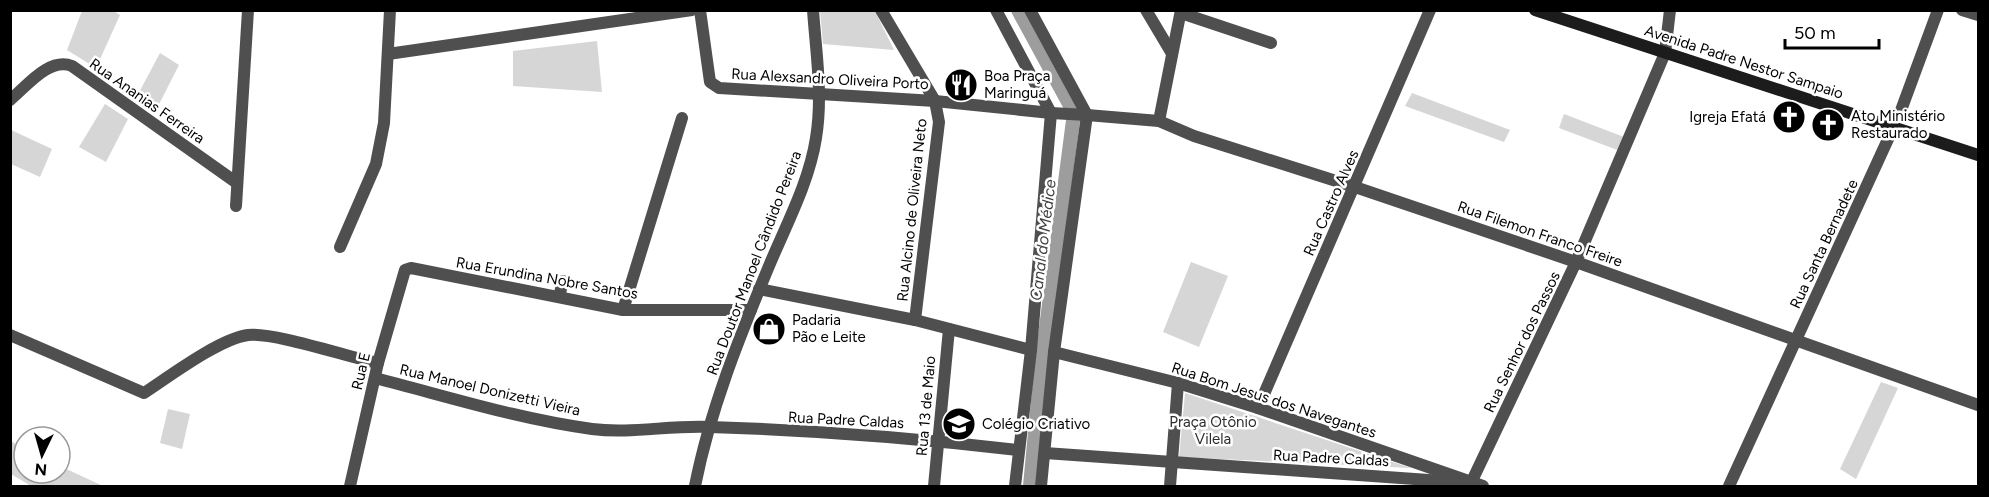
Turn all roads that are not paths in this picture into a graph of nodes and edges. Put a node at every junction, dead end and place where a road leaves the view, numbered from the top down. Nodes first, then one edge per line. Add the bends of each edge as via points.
1 (235, 10) edge
2 (390, 10) edge
3 (692, 10) edge
4 (700, 10) edge
5 (813, 10) edge
6 (881, 10) edge
7 (996, 10) edge
8 (1030, 10) edge
9 (1146, 10) edge
10 (1430, 10) edge
11 (1535, 10) edge
12 (1670, 10) edge
13 (1938, 10) edge
14 (1962, 10) edge
15 (1181, 12) edge
16 (247, 15) edge
17 (1978, 15) edge
18 (1271, 43) dead end
19 (1171, 52) junction
20 (1665, 53) junction
21 (388, 54) junction
22 (820, 93) junction
23 (10, 100) edge
24 (935, 100) junction
25 (1053, 113) junction
26 (1085, 115) junction
27 (682, 118) dead end
28 (1159, 121) junction
29 (1894, 126) junction
30 (1978, 155) edge
31 (237, 183) junction
32 (1355, 187) junction
33 (236, 206) dead end
34 (340, 247) dead end
35 (1576, 262) junction
36 (411, 268) joint
37 (563, 281) dead end
38 (759, 289) junction
39 (559, 297) junction
40 (623, 310) junction
41 (751, 310) junction
42 (915, 320) junction
43 (949, 329) junction
44 (10, 335) edge
45 (1795, 341) junction
46 (1031, 350) junction
47 (1054, 352) junction
48 (378, 363) junction
49 (375, 378) junction
50 (1178, 383) junction
51 (1978, 405) edge
52 (1258, 408) junction
53 (707, 427) junction
54 (938, 441) junction
55 (1018, 450) junction
56 (1045, 453) junction
57 (1171, 464) junction
58 (1400, 482) edge
59 (1477, 485) edge
60 (351, 486) edge
61 (695, 486) edge
62 (934, 486) edge
63 (1014, 486) edge
64 (1041, 486) edge
65 (1170, 486) edge
66 (1729, 486) edge

1 - 16 street
2 - 21 street
3 - 21 street
4 - 22 street, Rua Alexsandro Oliveira Porto via 710,82 714,86
5 - 22 street, Rua Doutor Manoel Cândido Pereira
6 - 24 street, Rua Alcino de Oliveira Neto
7 - 25 street
8 - 26 street
9 - 19 street
10 - 32 street, Rua Castro Alves
11 - 20 main road, Avenida Padre Nestor Sampaio
12 - 20 street, Rua Senhor dos Passos
13 - 29 street, Rua Santa Bernadete
14 - 17 street
15 - 18 street
15 - 19 street
16 - 31 street
19 - 28 street
20 - 29 main road, Avenida Padre Nestor Sampaio
20 - 35 street, Rua Senhor dos Passos
21 - 34 street via 384,123 376,164
22 - 24 street, Rua Alexsandro Oliveira Porto
22 - 38 street, Rua Doutor Manoel Cândido Pereira via 810,165
23 - 31 street, Rua Ananias Ferreira via 62,62
24 - 25 street, Rua Alexsandro Oliveira Porto
24 - 42 street, Rua Alcino de Oliveira Neto via 939,122
25 - 26 street, Rua Alexsandro Oliveira Porto
25 - 46 street
26 - 28 street, Rua Filemon Franco Freire
26 - 47 street
27 - 40 street
28 - 32 street, Rua Filemon Franco Freire via 1194,136
29 - 30 main road, Avenida Padre Nestor Sampaio
29 - 45 street, Rua Santa Bernadete
31 - 33 street
32 - 35 street, Rua Filemon Franco Freire
32 - 52 street, Rua Castro Alves
35 - 45 street, Rua Filemon Franco Freire
35 - 59 street, Rua Senhor dos Passos
36 - 39 street, Rua Erundina Nobre Santos
36 - 48 street, Rua E via 402,276
37 - 39 street
38 - 41 street, Rua Doutor Manoel Cândido Pereira
38 - 42 street
39 - 40 street, Rua Erundina Nobre Santos
40 - 41 street, Rua Erundina Nobre Santos
41 - 53 street, Rua Doutor Manoel Cândido Pereira
42 - 43 street
43 - 46 street
43 - 54 street, Rua 13 de Maio
44 - 48 street via 144,393 204,355 250,335
45 - 51 street, Rua Filemon Franco Freire
45 - 66 street, Rua Santa Bernadete
46 - 55 street
47 - 50 street, Rua Bom Jesus dos Navegantes
47 - 56 street
48 - 49 street, Rua E
49 - 53 street, Rua Manoel Donizetti Vieira via 549,422 594,429
49 - 60 street, Rua E
50 - 52 street, Rua Bom Jesus dos Navegantes
50 - 57 street
52 - 59 street, Rua Bom Jesus dos Navegantes
53 - 54 street, Rua Padre Caldas
53 - 61 street, Rua Doutor Manoel Cândido Pereira
54 - 55 street, Rua Padre Caldas
54 - 62 street, Rua 13 de Maio
55 - 63 street
56 - 57 street, Rua Padre Caldas
56 - 64 street
57 - 58 street, Rua Padre Caldas
57 - 65 street
58 - 59 street, Rua Padre Caldas

